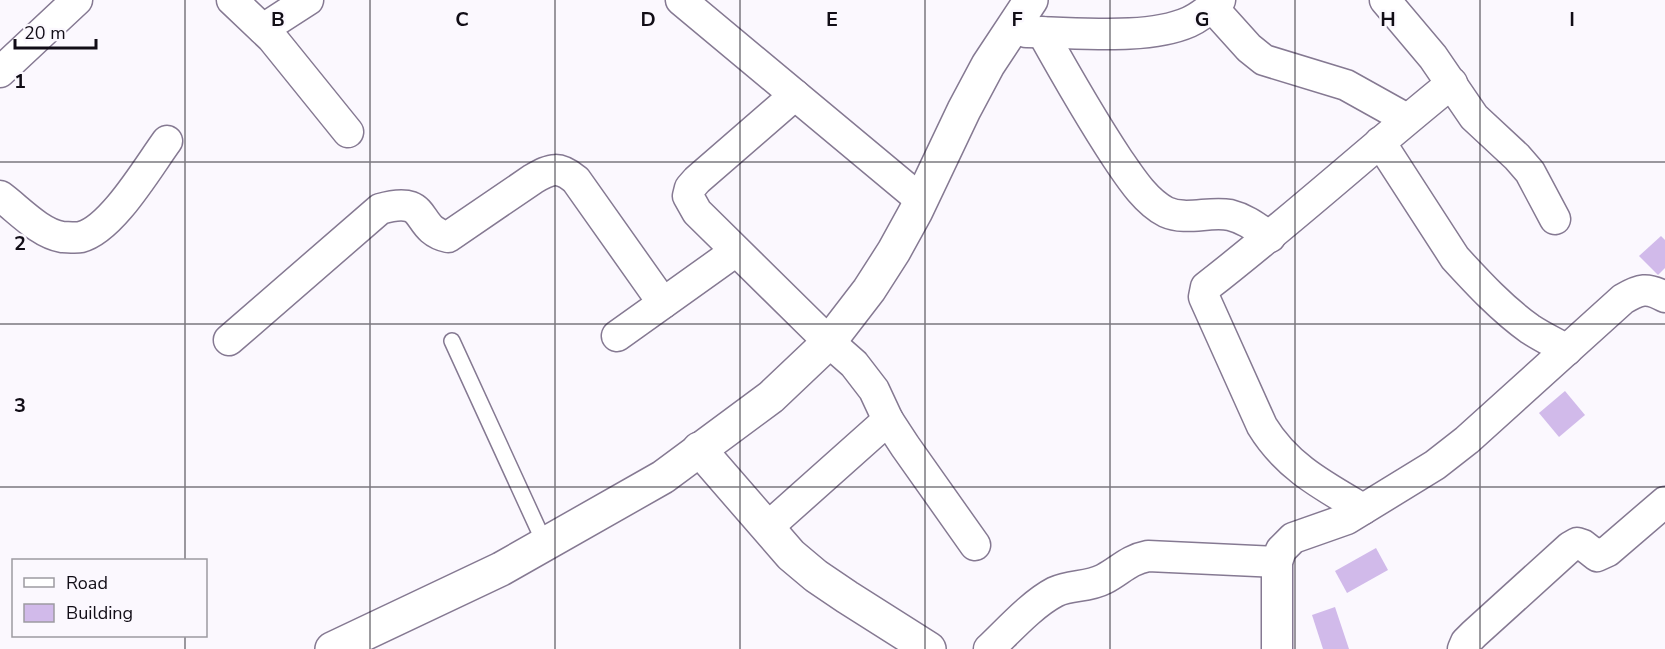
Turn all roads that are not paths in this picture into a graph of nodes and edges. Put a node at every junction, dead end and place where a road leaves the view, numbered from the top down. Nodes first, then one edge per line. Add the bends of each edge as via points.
1 (77, 0) edge
2 (232, 0) edge
3 (308, 0) edge
4 (681, 0) edge
5 (1031, 0) edge
6 (1385, 0) edge
7 (1216, 3) edge
8 (263, 29) junction
9 (1026, 32) junction
10 (0, 72) edge
11 (1452, 83) junction
12 (795, 95) junction
13 (1407, 119) junction
14 (348, 132) dead end
15 (167, 141) dead end
16 (1380, 142) junction
17 (0, 196) edge
18 (921, 200) junction
19 (1555, 219) dead end
20 (1270, 237) junction
21 (736, 251) junction
22 (1665, 297) edge
23 (663, 303) junction
24 (617, 336) dead end
25 (229, 340) dead end
26 (452, 341) dead end
27 (828, 342) junction
28 (1567, 350) junction
29 (888, 420) junction
30 (699, 449) junction
31 (1665, 502) edge
32 (1363, 509) junction
33 (768, 527) junction
34 (541, 537) junction
35 (975, 545) dead end
36 (1277, 562) junction
37 (375, 640) edge
38 (332, 649) edge
39 (929, 649) edge
40 (989, 649) edge
41 (1277, 649) edge
42 (1463, 649) edge

1 - 10 street
2 - 8 street
3 - 8 street
4 - 12 street
5 - 9 street
6 - 11 street
7 - 9 street via 1190,22 1164,29 1136,33
7 - 13 street via 1249,48 1264,60 1346,85
8 - 14 street
9 - 18 street via 988,66
9 - 20 street via 1127,172 1157,206 1180,216 1229,215 1247,220
11 - 13 street
11 - 19 street via 1474,117 1530,172
12 - 18 street
12 - 21 street via 690,188 688,196 697,212
13 - 16 street
15 - 17 street via 114,214 80,237 60,237
16 - 20 street
16 - 28 street via 1455,258 1508,312
18 - 27 street via 869,290
20 - 32 street via 1206,287 1204,297 1271,440 1307,476
21 - 23 street
21 - 27 street
22 - 28 street via 1653,290 1637,291
23 - 24 street
23 - 25 street via 576,180 565,171 556,170 533,179 448,237 438,235 410,205 380,209
26 - 34 lane
27 - 29 street via 854,364 874,390
27 - 30 street via 771,397
28 - 32 street via 1436,465
29 - 33 street
29 - 35 street
30 - 33 street
30 - 34 street via 663,477
31 - 42 street via 1608,551 1597,556 1577,543 1569,547 1474,634
32 - 36 street via 1347,519 1293,538 1281,550
33 - 39 street via 791,555 816,576
34 - 37 street via 501,569
36 - 40 street via 1148,556 1134,559 1089,586 1055,592
36 - 41 street
37 - 38 street

